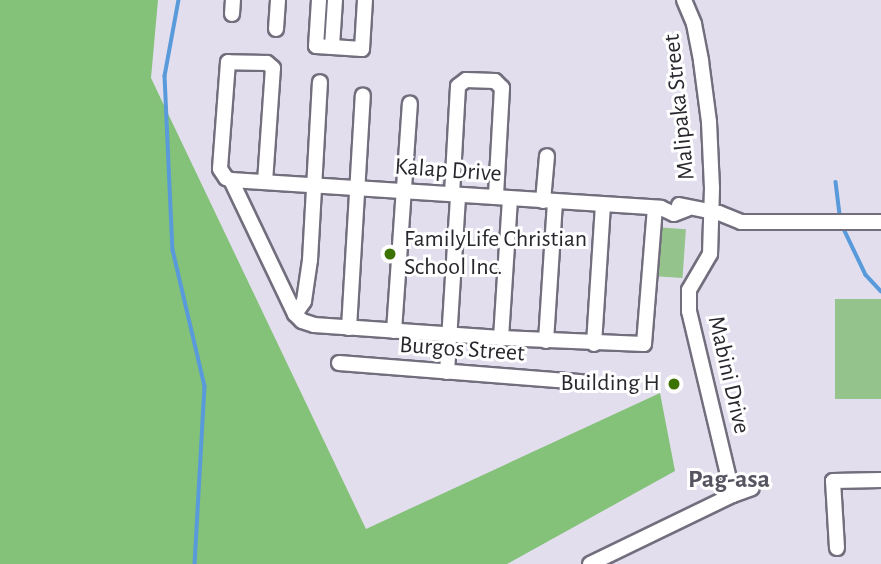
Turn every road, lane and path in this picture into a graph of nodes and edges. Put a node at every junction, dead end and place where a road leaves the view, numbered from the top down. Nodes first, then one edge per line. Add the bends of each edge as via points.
1 (278, 0) edge
2 (319, 0) edge
3 (335, 0) edge
4 (365, 0) edge
5 (684, 0) edge
6 (276, 29) dead end
7 (332, 47) junction
8 (320, 82) dead end
9 (363, 95) dead end
10 (410, 104) dead end
11 (547, 156) dead end
12 (232, 180) junction
13 (265, 182) junction
14 (314, 185) junction
15 (358, 188) junction
16 (404, 191) junction
17 (455, 195) junction
18 (503, 198) junction
19 (549, 201) junction
20 (603, 205) junction
21 (658, 208) junction
22 (711, 211) junction
23 (881, 222) edge
24 (295, 314) junction
25 (349, 328) junction
26 (394, 331) junction
27 (449, 334) junction
28 (501, 338) junction
29 (546, 341) junction
30 (594, 344) junction
31 (339, 363) dead end
32 (447, 372) junction
33 (582, 382) dead end
34 (881, 480) edge
35 (752, 488) dead end
36 (733, 495) junction
37 (836, 548) dead end
38 (608, 560) edge
39 (590, 564) edge

1 - 6 street
2 - 7 street via 316,46
3 - 7 street
4 - 7 street via 362,48
5 - 22 street, Malipaka Street via 694,24 705,89
8 - 14 street
9 - 15 street
10 - 16 street
11 - 19 street
12 - 13 street, Kalap Drive
12 - 13 street via 220,169 226,65 232,61 267,63 273,68
12 - 24 street
13 - 14 street, Kalap Drive
14 - 15 street, Kalap Drive
14 - 24 street via 304,301
15 - 16 street, Kalap Drive
15 - 25 street
16 - 17 street, Kalap Drive
16 - 26 street
17 - 18 street, Kalap Drive
17 - 18 street via 458,86 466,80 495,81 502,88
17 - 27 street
18 - 19 street, Kalap Drive
18 - 28 street
19 - 20 street, Kalap Drive
19 - 29 street
20 - 21 street, Kalap Drive
20 - 30 street
21 - 22 street, Kalap Drive via 675,204
21 - 30 street via 644,344
22 - 23 street, Kalap Drive via 745,222
22 - 36 street, Mabini Drive via 710,254 690,289 689,311
24 - 25 street via 307,323
25 - 26 street
26 - 27 street
27 - 28 street
27 - 32 street
28 - 29 street
29 - 30 street
31 - 32 street, Burgos Street
32 - 33 street, Burgos Street
34 - 37 street via 833,481
35 - 36 street
36 - 38 street
38 - 39 street

